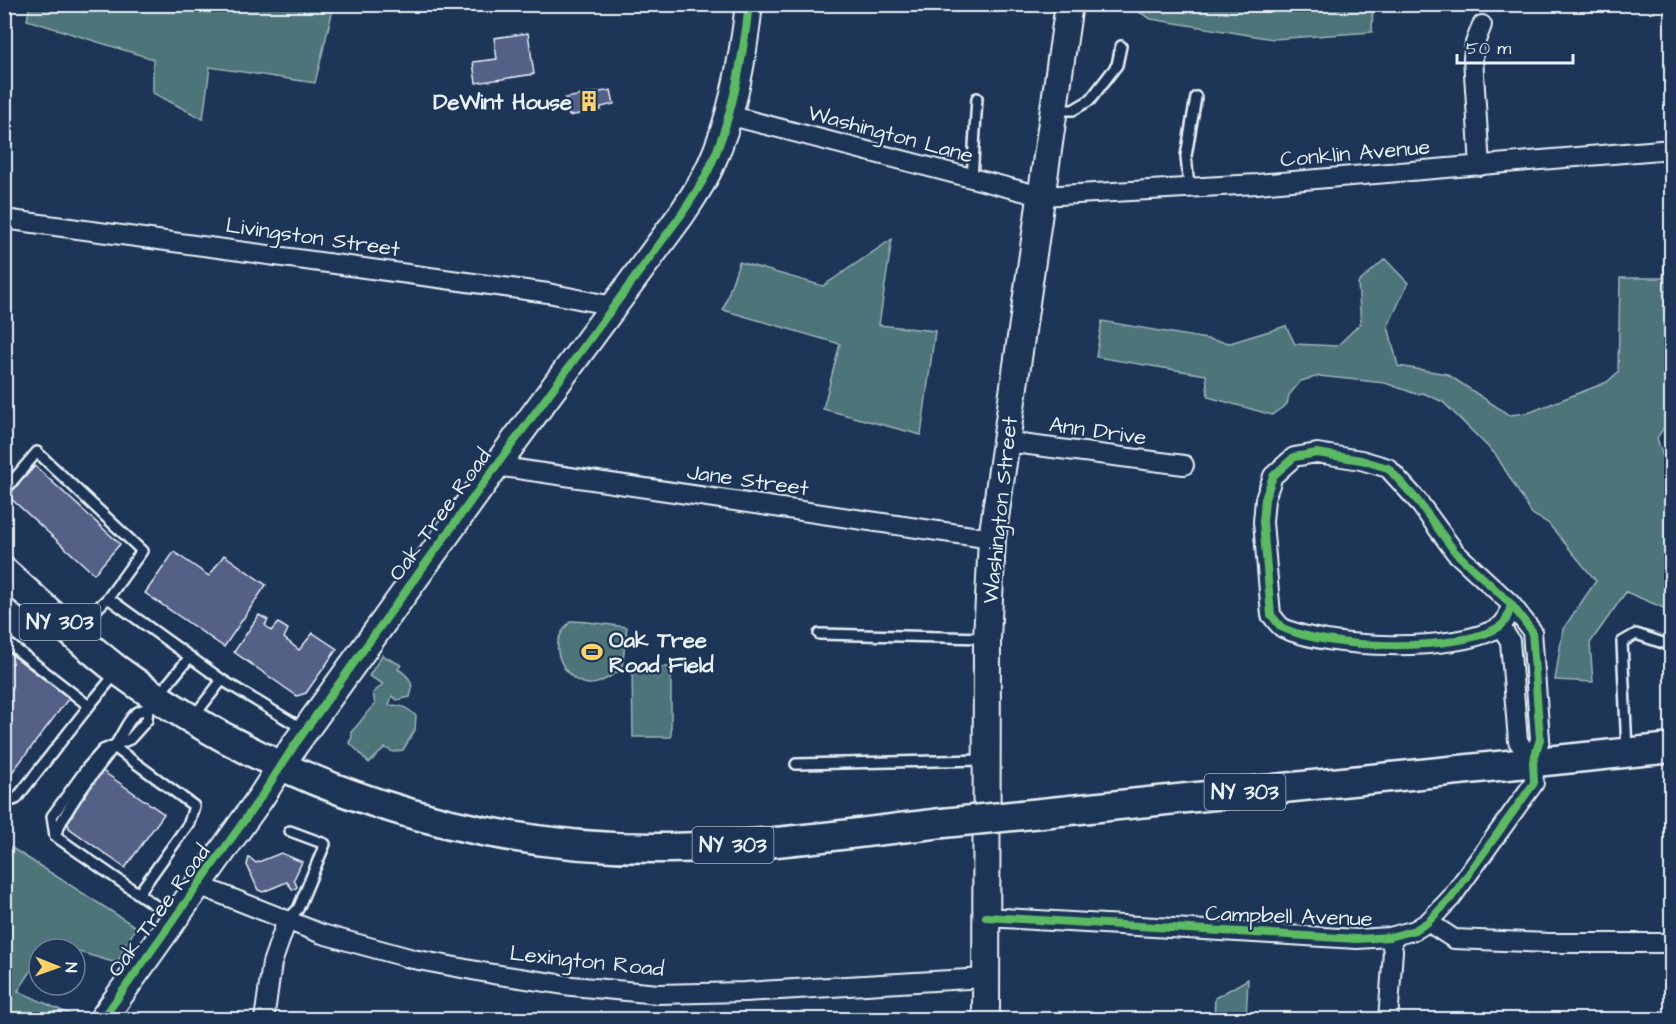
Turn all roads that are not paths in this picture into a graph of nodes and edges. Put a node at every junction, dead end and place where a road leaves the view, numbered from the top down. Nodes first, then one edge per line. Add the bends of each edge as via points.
1 (749, 4) edge
2 (1069, 4) edge
3 (1482, 25) dead end
4 (1121, 46) dead end
5 (1196, 97) dead end
6 (977, 98) dead end
7 (1054, 110) junction
8 (728, 115) junction
9 (1671, 149) edge
10 (1479, 166) junction
11 (972, 179) junction
12 (1188, 188) junction
13 (1041, 196) junction
14 (4, 219) edge
15 (613, 306) junction
16 (1006, 442) junction
17 (1184, 465) dead end
18 (496, 466) junction
19 (4, 491) edge
20 (992, 539) junction
21 (6, 576) edge
22 (108, 598) junction
23 (1511, 604) junction
24 (1501, 627) junction
25 (72, 633) junction
26 (819, 634) dead end
27 (987, 638) junction
28 (4, 640) edge
29 (1671, 646) edge
30 (189, 658) junction
31 (118, 670) junction
32 (222, 680) junction
33 (152, 702) junction
34 (89, 706) junction
35 (193, 718) junction
36 (305, 730) junction
37 (114, 747) junction
38 (1671, 748) edge
39 (1628, 752) junction
40 (986, 760) junction
41 (1533, 762) junction
42 (796, 764) dead end
43 (281, 767) junction
44 (4, 803) edge
45 (290, 831) dead end
46 (198, 885) junction
47 (139, 893) junction
48 (986, 917) junction
49 (174, 918) junction
50 (287, 920) junction
51 (1428, 922) junction
52 (1389, 937) junction
53 (1671, 943) edge
54 (985, 978) junction
55 (102, 1020) edge
56 (264, 1020) edge
57 (986, 1020) edge
58 (1388, 1020) edge

1 - 8 street, Oak Tree Road via 742,58
2 - 7 street, Washington Street
3 - 10 street via 1473,58
4 - 7 lane via 1118,65 1090,100 1073,110
5 - 12 lane via 1186,156
6 - 11 lane
7 - 13 street, Washington Street
8 - 11 street, Washington Lane
8 - 15 street, Oak Tree Road via 698,190
9 - 10 street, Conklin Avenue
10 - 12 street, Conklin Avenue
11 - 13 street, Washington Lane
12 - 13 street, Conklin Avenue
13 - 16 street, Washington Street
14 - 15 street, Livingston Street via 548,293
15 - 18 street, Oak Tree Road
16 - 17 street, Ann Drive
16 - 20 street, Washington Street
18 - 20 street, Jane Street
18 - 36 street, Oak Tree Road
19 - 22 lane via 37,452 142,551
20 - 27 street, Washington Street
21 - 25 main road, NY 303
22 - 25 lane
22 - 30 lane
23 - 24 street
23 - 24 street, Campbell Avenue via 1455,552 1388,468 1317,453 1294,458 1273,476 1263,522 1271,615 1281,627 1358,645 1471,639
23 - 41 street, Campbell Avenue via 1532,631 1540,739
24 - 41 street via 1510,641 1518,741
25 - 31 main road, NY 303
26 - 27 lane
27 - 40 street, Washington Street
28 - 34 lane
29 - 39 lane via 1636,634 1622,642
30 - 32 lane
30 - 33 lane
31 - 33 main road, NY 303
31 - 34 lane
32 - 35 lane
32 - 36 lane
33 - 35 main road, NY 303
33 - 37 lane via 147,720 130,740
34 - 44 lane via 16,799
35 - 43 main road, NY 303
36 - 43 street, Oak Tree Road
37 - 47 lane via 194,806 189,823
37 - 47 lane via 103,750 52,816 55,836
38 - 39 main road, NY 303
39 - 41 main road, NY 303
40 - 42 lane
40 - 48 street, Washington Street
41 - 43 main road, NY 303, bridge via 699,847 643,848 578,845 423,818
41 - 51 street, Campbell Avenue via 1534,783 1451,898
43 - 46 street, Oak Tree Road
45 - 50 lane via 325,844 298,909
46 - 49 street, Oak Tree Road
46 - 50 street, Lexington Road
47 - 49 lane
48 - 52 street, Campbell Avenue via 1358,939
48 - 54 street, Washington Street
49 - 55 street, Oak Tree Road
50 - 54 street, Lexington Road via 413,960 549,982 658,994
50 - 56 street via 272,963
51 - 52 street, Campbell Avenue
51 - 53 street via 1454,939
52 - 58 street via 1393,951
54 - 57 street, Washington Street

